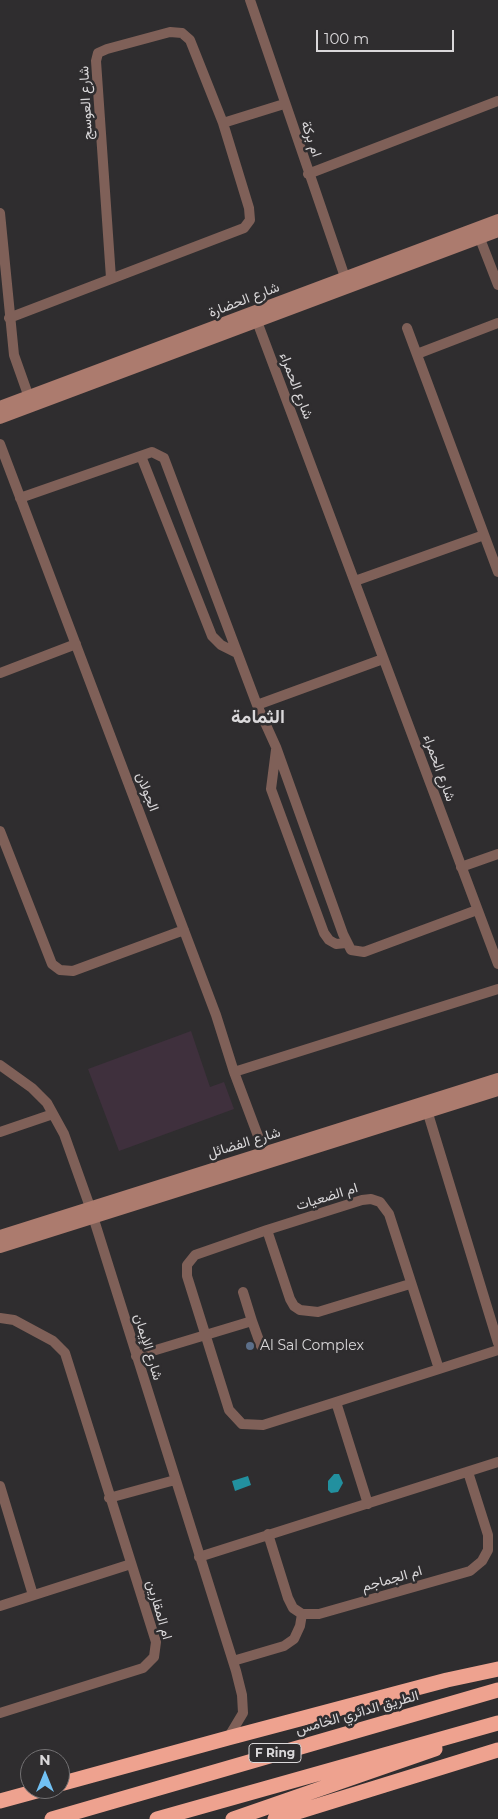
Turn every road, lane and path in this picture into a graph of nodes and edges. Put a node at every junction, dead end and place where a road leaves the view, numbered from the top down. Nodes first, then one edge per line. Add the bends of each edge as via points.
1 (250, 0) edge
2 (498, 101) edge
3 (284, 104) junction
4 (223, 122) junction
5 (308, 174) junction
6 (0, 213) edge
7 (498, 220) edge
8 (498, 231) edge
9 (478, 233) junction
10 (111, 278) junction
11 (347, 283) junction
12 (498, 285) edge
13 (3, 290) edge
14 (255, 317) junction
15 (9, 318) junction
16 (498, 322) edge
17 (408, 328) dead end
18 (417, 354) junction
19 (30, 401) junction
20 (0, 407) edge
21 (0, 418) edge
22 (0, 444) edge
23 (141, 456) junction
24 (20, 498) junction
25 (484, 535) junction
26 (498, 572) edge
27 (355, 581) junction
28 (76, 644) junction
29 (238, 653) junction
30 (384, 659) junction
31 (0, 673) edge
32 (257, 705) junction
33 (276, 747) junction
34 (0, 831) edge
35 (498, 854) edge
36 (461, 867) junction
37 (477, 910) junction
38 (184, 930) junction
39 (346, 943) junction
40 (498, 964) edge
41 (498, 988) edge
42 (0, 1065) edge
43 (234, 1072) junction
44 (498, 1079) edge
45 (498, 1090) edge
46 (426, 1107) junction
47 (53, 1114) junction
48 (0, 1132) edge
49 (264, 1152) junction
50 (225, 1177) junction
51 (92, 1212) junction
52 (267, 1230) junction
53 (0, 1236) edge
54 (0, 1247) edge
55 (410, 1284) junction
56 (243, 1292) dead end
57 (0, 1318) edge
58 (252, 1321) junction
59 (204, 1336) junction
60 (498, 1343) edge
61 (261, 1346) dead end
62 (498, 1350) edge
63 (136, 1356) junction
64 (439, 1369) junction
65 (336, 1402) junction
66 (498, 1462) edge
67 (468, 1472) junction
68 (175, 1480) junction
69 (1, 1489) edge
70 (109, 1498) junction
71 (368, 1504) junction
72 (268, 1534) junction
73 (199, 1557) junction
74 (131, 1564) junction
75 (33, 1595) junction
76 (0, 1606) edge
77 (302, 1614) junction
78 (233, 1661) junction
79 (498, 1669) edge
80 (498, 1690) edge
81 (0, 1713) edge
82 (498, 1724) edge
83 (228, 1738) junction
84 (498, 1750) edge
85 (70, 1781) edge
86 (20, 1796) edge
87 (0, 1801) edge
88 (52, 1819) edge
89 (157, 1819) edge
90 (233, 1819) edge
91 (275, 1819) edge

1 - 3 street, ام بركة
2 - 5 street
3 - 4 street
3 - 5 street, ام بركة
4 - 10 street, شارع العوسج via 250,220 244,228
4 - 10 street, شارع العوسج via 190,40 182,33 170,32 98,53
5 - 11 street, ام بركة
6 - 13 street
7 - 9 street, شارع الحضارة
8 - 9 street, شارع الحضارة
9 - 11 street, شارع الحضارة
9 - 12 street
10 - 15 street, شارع العوسج
11 - 14 street, شارع الحضارة
13 - 15 street
14 - 19 street, شارع الحضارة
14 - 27 street, شارع الحمراء
15 - 19 street via 14,355
16 - 18 street
17 - 18 street
18 - 25 street
19 - 20 street, شارع الحضارة
19 - 21 street, شارع الحضارة
22 - 24 street, الجولان
23 - 24 street
23 - 29 street via 212,636 221,645
23 - 29 street via 152,452 164,458
24 - 28 street, الجولان
25 - 26 street
25 - 27 street
27 - 30 street, شارع الحمراء
28 - 31 street
28 - 38 street, الجولان
29 - 32 street
30 - 32 street
30 - 36 street, شارع الحمراء
32 - 33 street
33 - 39 street
33 - 39 street via 271,789 324,933 336,944
34 - 38 street via 52,964 60,970 73,970
35 - 36 street
36 - 37 street, شارع الحمراء
37 - 39 street via 364,952 350,950
37 - 40 street, شارع الحمراء
38 - 43 street, الجولان
41 - 43 street
42 - 47 street, شارع الإيمان via 40,1094
43 - 49 street, الجولان
44 - 46 street, شارع الفضائل
45 - 46 street
46 - 49 street, شارع الفضائل
46 - 50 street
46 - 60 street
47 - 48 street
47 - 51 street, شارع الإيمان via 64,1134
49 - 50 street via 262,1159 229,1171
49 - 51 street, شارع الفضائل via 149,1188 145,1195
50 - 51 street
51 - 53 street
51 - 54 street
51 - 63 street, شارع الإيمان
52 - 55 street via 290,1298 300,1310 318,1312
52 - 55 street, ام الضعيات via 362,1200 380,1202 389,1214
52 - 59 street, ام الضعيات via 190,1259 187,1276
55 - 64 street, ام الضعيات
56 - 58 street
57 - 70 street, ام المقارين via 14,1320 53,1340 64,1353
58 - 59 street
58 - 61 street
59 - 63 street
59 - 65 street, ام الضعيات via 229,1410 242,1424 263,1425
62 - 64 street, ام الضعيات
63 - 68 street, شارع الإيمان
64 - 65 street, ام الضعيات
65 - 71 street
66 - 67 street
67 - 71 street
67 - 77 street, ام الجماجم via 488,1535 488,1550 482,1561 470,1571 319,1614
68 - 70 street
68 - 73 street, شارع الإيمان
69 - 75 street
70 - 74 street, ام المقارين
71 - 72 street
72 - 73 street
72 - 77 street via 288,1598 293,1608
73 - 78 street, شارع الإيمان
74 - 75 street
74 - 81 street, ام المقارين via 156,1642 150,1663 143,1668
75 - 76 street
77 - 78 street via 294,1639 284,1646
78 - 83 street, شارع الإيمان via 243,1713
79 - 83 highway
80 - 88 highway, الطريق الدائري الخامس / F Ring
82 - 89 highway, F Ring
82 - 90 highway via 404,1761
83 - 85 highway
84 - 91 highway
86 - 87 highway

